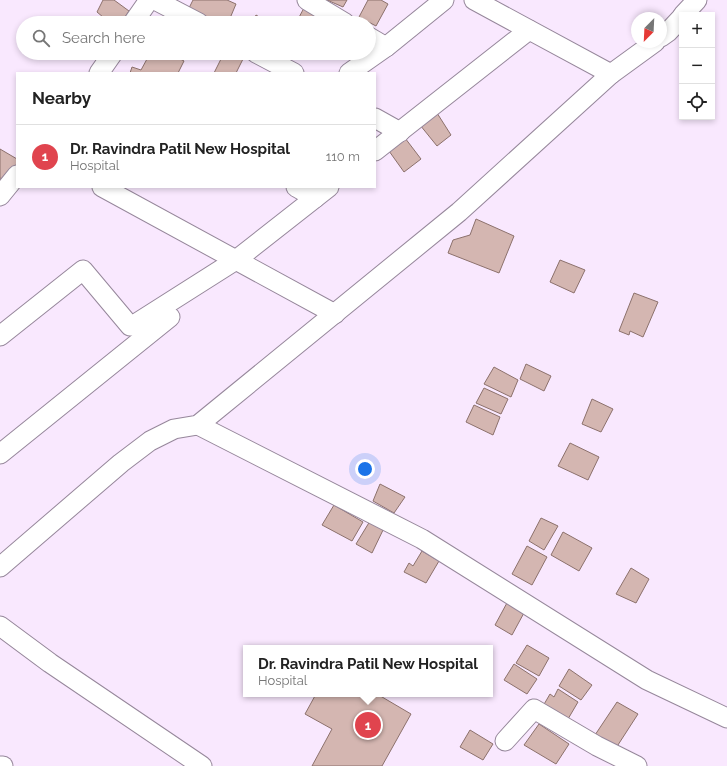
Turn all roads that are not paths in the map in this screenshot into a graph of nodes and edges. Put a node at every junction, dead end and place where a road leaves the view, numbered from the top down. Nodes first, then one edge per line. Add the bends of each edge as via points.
1 (149, 0) edge
2 (155, 0) edge
3 (307, 0) edge
4 (444, 0) edge
5 (474, 0) edge
6 (697, 0) edge
7 (686, 12) edge
8 (138, 16) edge
9 (186, 16) edge
10 (333, 16) edge
11 (679, 20) edge
12 (529, 30) junction
13 (667, 33) edge
14 (376, 41) edge
15 (386, 47) junction
16 (647, 48) edge
17 (376, 54) edge
18 (108, 60) edge
19 (269, 60) edge
20 (368, 60) edge
21 (100, 72) edge
22 (292, 72) edge
23 (350, 72) edge
24 (611, 74) junction
25 (376, 119) edge
26 (400, 132) junction
27 (376, 150) edge
28 (16, 176) edge
29 (104, 188) edge
30 (301, 188) edge
31 (322, 192) edge
32 (0, 196) edge
33 (236, 260) junction
34 (335, 314) junction
35 (170, 317) dead end
36 (0, 336) edge
37 (198, 425) junction
38 (0, 454) edge
39 (0, 567) edge
40 (0, 626) edge
41 (727, 718) edge
42 (505, 742) dead end
43 (202, 766) edge
44 (637, 766) edge

1 - 8 street
2 - 9 street
3 - 10 street
4 - 15 street
5 - 12 street
6 - 7 street
11 - 13 street
12 - 24 street
12 - 26 street
14 - 15 street
15 - 17 street
16 - 24 street
18 - 21 street
19 - 22 street
20 - 23 street
24 - 34 street via 459,212
25 - 26 street
26 - 27 street
28 - 32 street
29 - 33 street
30 - 31 street
31 - 33 street
33 - 34 street
33 - 36 street via 132,327 82,270
34 - 37 street
35 - 38 street
37 - 39 street via 174,429 150,441
37 - 41 street via 422,539 647,680
40 - 43 street
42 - 44 street via 534,709

